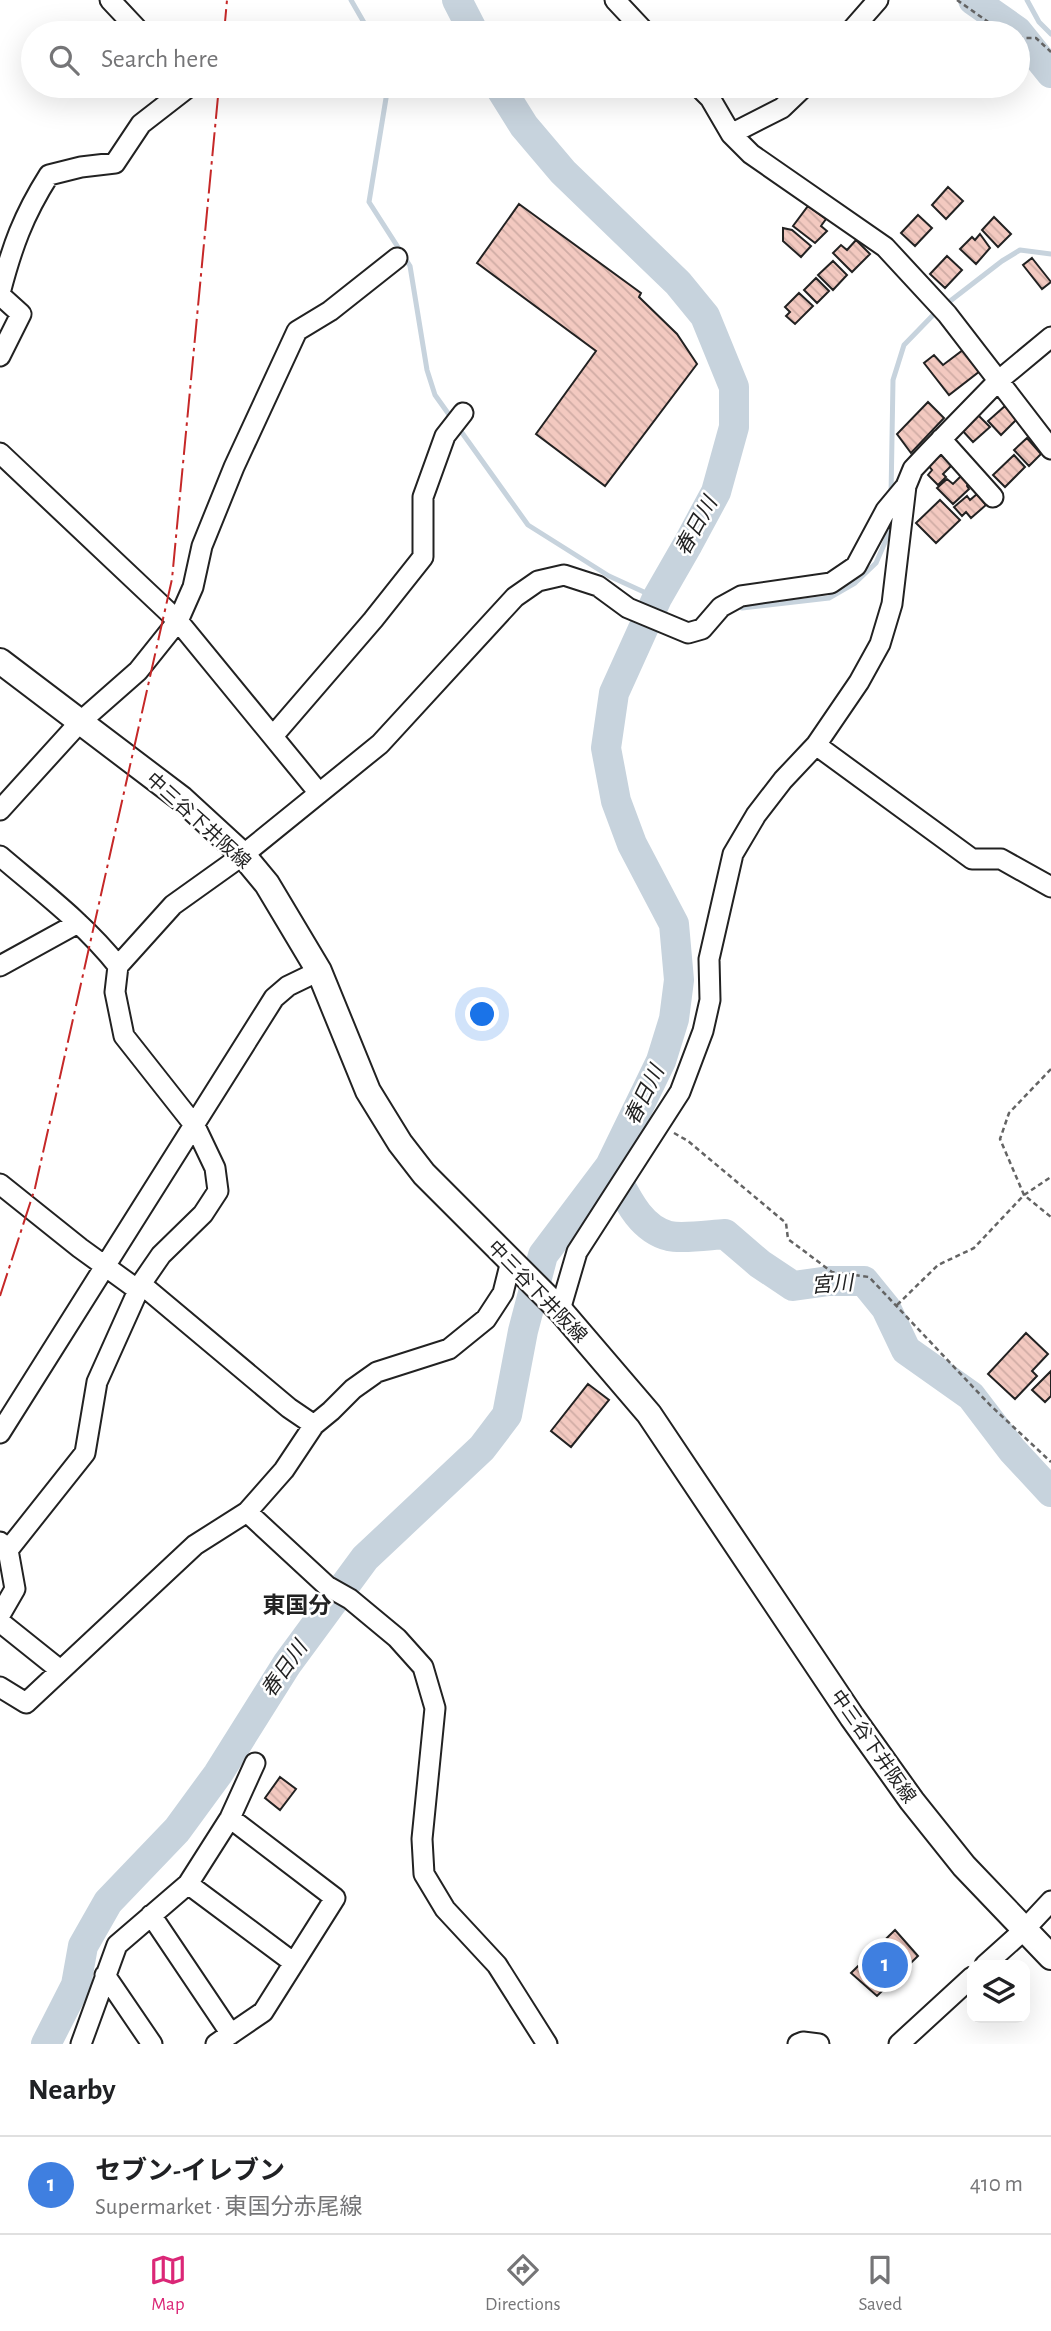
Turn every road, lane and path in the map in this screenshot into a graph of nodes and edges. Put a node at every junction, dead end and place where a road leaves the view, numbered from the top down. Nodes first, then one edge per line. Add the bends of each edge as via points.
1 (110, 0) edge
2 (615, 0) edge
3 (878, 0) edge
4 (957, 0) edge
5 (130, 21) edge
6 (635, 21) edge
7 (860, 21) edge
8 (987, 21) edge
9 (1030, 38) edge
10 (1051, 51) edge
11 (175, 98) edge
12 (710, 98) edge
13 (792, 98) edge
14 (731, 134) junction
15 (397, 258) dead end
16 (0, 294) edge
17 (1051, 337) edge
18 (0, 356) edge
19 (998, 381) junction
20 (463, 413) dead end
21 (941, 439) junction
22 (1051, 449) edge
23 (0, 453) edge
24 (906, 486) junction
25 (993, 497) dead end
26 (178, 621) junction
27 (0, 661) edge
28 (80, 722) junction
29 (273, 736) junction
30 (816, 745) junction
31 (319, 793) junction
32 (0, 810) edge
33 (243, 855) junction
34 (2, 863) edge
35 (1051, 887) edge
36 (78, 923) junction
37 (0, 966) edge
38 (118, 966) junction
39 (319, 971) junction
40 (1051, 1069) edge
41 (659, 1125) junction
42 (195, 1126) junction
43 (1051, 1177) edge
44 (0, 1184) edge
45 (1024, 1195) junction
46 (1051, 1217) edge
47 (512, 1263) junction
48 (107, 1265) junction
49 (140, 1287) junction
50 (555, 1305) junction
51 (897, 1305) junction
52 (314, 1424) junction
53 (0, 1433) edge
54 (1051, 1462) edge
55 (247, 1512) junction
56 (4, 1546) edge
57 (0, 1615) edge
58 (0, 1622) edge
59 (60, 1671) junction
60 (0, 1687) edge
61 (255, 1763) dead end
62 (230, 1818) junction
63 (188, 1884) junction
64 (1051, 1901) edge
65 (151, 1915) junction
66 (1024, 1930) junction
67 (1051, 1957) edge
68 (991, 1960) edge
69 (294, 1963) junction
70 (106, 1975) junction
71 (967, 1982) edge
72 (223, 2039) edge
73 (81, 2044) edge
74 (152, 2044) edge
75 (547, 2044) edge
76 (798, 2044) edge
77 (819, 2044) edge
78 (900, 2044) edge

1 - 5 street
2 - 6 street
3 - 7 street
4 - 8 path
9 - 10 path
11 - 16 street via 141,124 115,163 49,176 11,251
12 - 14 street
13 - 14 street
14 - 19 street via 751,154 885,247 942,308
15 - 26 street via 297,331 234,467
16 - 18 street via 21,314
17 - 19 street
19 - 21 street
19 - 22 street
20 - 29 street via 445,436 423,497 423,557
21 - 24 street via 914,469
21 - 25 street
23 - 26 street
24 - 30 street via 892,604 880,644
24 - 31 street via 886,510 856,566 831,583 741,596 721,607 702,629 688,633 628,608 598,586 564,575 538,581 514,597 380,744
26 - 28 street via 138,671
26 - 29 street
27 - 28 main road, 中三谷下井阪線
28 - 32 street
28 - 33 main road, 中三谷下井阪線 via 182,799
29 - 31 street
30 - 35 street via 972,859 1001,859
30 - 41 street via 756,814 733,854 709,959 710,1000 703,1031 680,1092
31 - 33 street
33 - 38 street via 173,905
33 - 39 main road, 中三谷下井阪線 via 274,895
34 - 36 street
36 - 37 street
36 - 38 street
38 - 42 street via 116,992 124,1036
39 - 42 street via 274,998
39 - 47 main road, 中三谷下井阪線 via 368,1091 400,1143 424,1174
40 - 45 path via 1009,1113 1000,1139
41 - 50 street via 577,1252
41 - 51 path via 688,1141 786,1223 788,1239 832,1272 869,1277
42 - 48 street
42 - 49 street via 215,1168 218,1191
43 - 45 path
44 - 48 street
45 - 46 path
45 - 51 path via 974,1248 938,1265
47 - 50 main road, 中三谷下井阪線
47 - 52 street via 503,1293 486,1319 449,1349 377,1372
48 - 49 street
48 - 53 street
49 - 52 street
49 - 56 street via 97,1382 85,1453
50 - 66 main road, 中三谷下井阪線 via 649,1414 912,1801
51 - 54 path via 990,1405
52 - 55 street via 284,1471
55 - 59 street via 195,1545
55 - 75 street via 327,1586 397,1638 423,1667 435,1708 422,1839 424,1874 445,1909 496,1965
56 - 57 street via 15,1588
58 - 59 street
59 - 60 street via 26,1703
61 - 62 street
62 - 63 street
62 - 69 street via 335,1898
63 - 65 street
63 - 69 street
64 - 66 street
65 - 70 street via 117,1945
65 - 72 street
66 - 67 main road, 中三谷下井阪線
66 - 68 street
69 - 72 street via 263,2012
70 - 73 street
70 - 74 street
71 - 78 street
76 - 77 street

